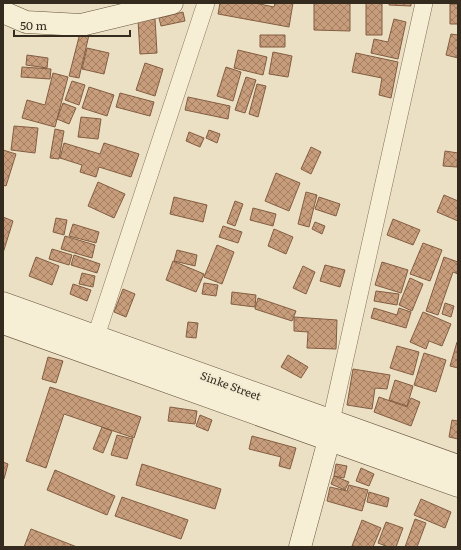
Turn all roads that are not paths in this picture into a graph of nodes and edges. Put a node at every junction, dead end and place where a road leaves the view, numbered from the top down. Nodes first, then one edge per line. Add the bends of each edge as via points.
1 (172, 3) edge
2 (206, 3) edge
3 (424, 3) edge
4 (3, 12) edge
5 (3, 303) edge
6 (3, 323) edge
7 (96, 336) junction
8 (330, 430) junction
9 (458, 466) edge
10 (458, 486) edge
11 (300, 547) edge

1 - 4 street via 80,25 26,22
2 - 7 street
3 - 8 street
5 - 7 street, Sinke Street
6 - 8 street, Sinke Street
7 - 8 street, Sinke Street
8 - 9 street, Sinke Street
8 - 10 street, Sinke Street
8 - 11 street

